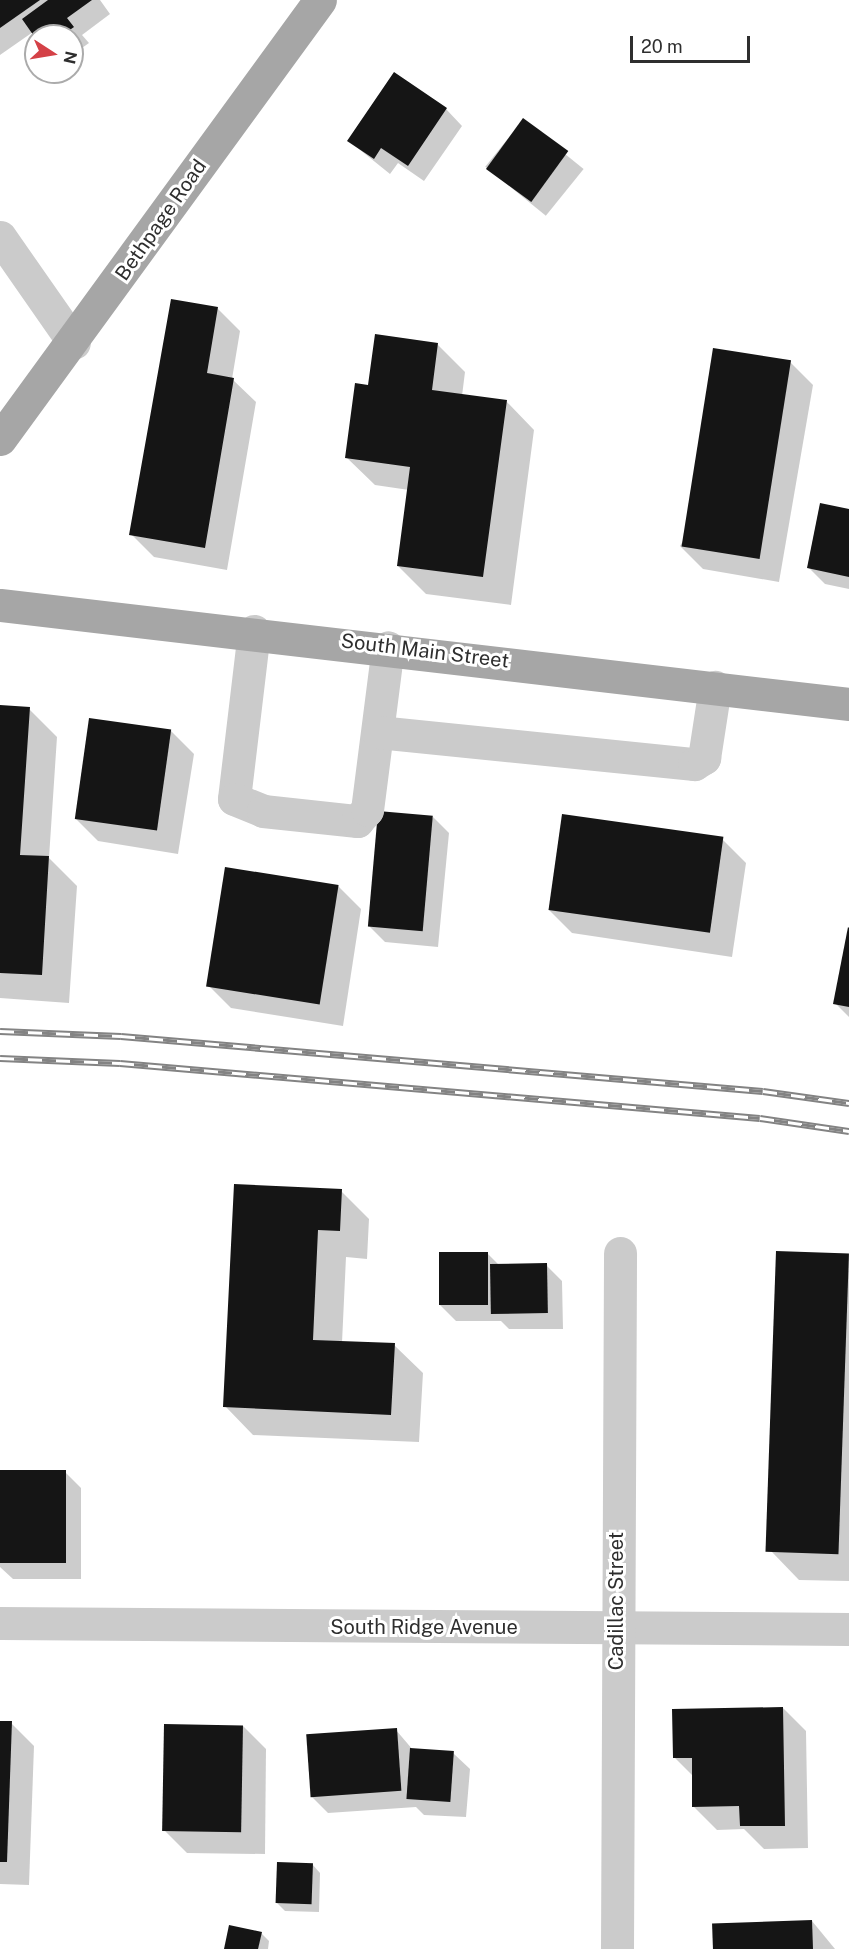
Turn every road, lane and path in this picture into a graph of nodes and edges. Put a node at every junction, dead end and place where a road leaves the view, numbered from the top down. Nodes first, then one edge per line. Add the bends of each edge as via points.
1 (320, 0) edge
2 (0, 237) edge
3 (74, 344) junction
4 (0, 439) edge
5 (0, 605) edge
6 (254, 631) junction
7 (388, 647) junction
8 (715, 687) junction
9 (849, 704) edge
10 (378, 732) junction
11 (620, 1253) dead end
12 (0, 1623) edge
13 (615, 1628) junction
14 (849, 1629) edge
15 (617, 1949) edge

1 - 3 main road, Bethpage Road
2 - 3 street
3 - 4 main road, Bethpage Road
5 - 6 main road, South Main Street
6 - 7 main road, South Main Street
6 - 10 street via 234,799 263,811 357,821 367,810
7 - 8 main road, South Main Street
7 - 10 street
8 - 9 main road, South Main Street
8 - 10 street via 704,758 694,764
11 - 13 street, Cadillac Street
12 - 13 street, South Ridge Avenue
13 - 14 street, South Ridge Avenue
13 - 15 street, Cadillac Street

